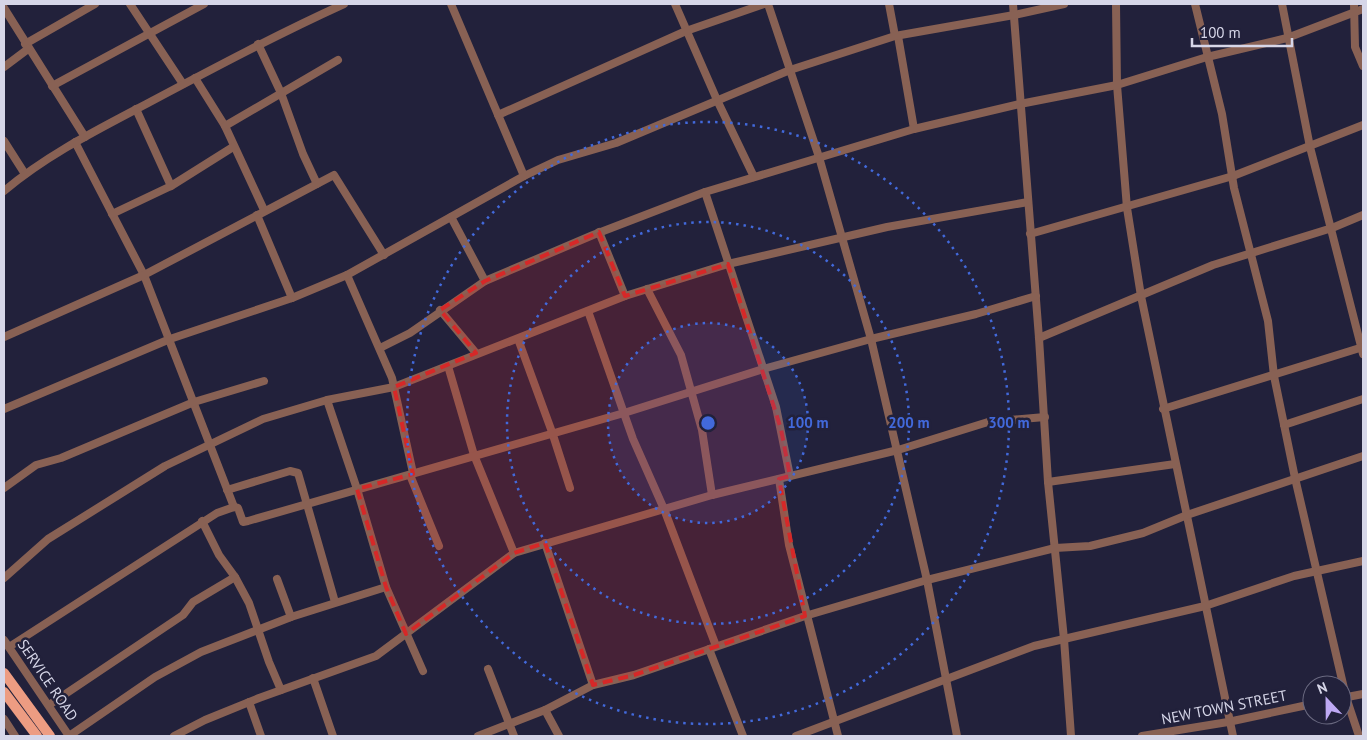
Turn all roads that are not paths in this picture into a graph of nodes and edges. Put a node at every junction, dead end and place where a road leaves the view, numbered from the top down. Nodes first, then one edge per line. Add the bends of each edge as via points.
1 (95, 4) edge
2 (130, 4) edge
3 (204, 4) edge
4 (344, 4) edge
5 (451, 4) edge
6 (675, 4) edge
7 (764, 4) edge
8 (768, 4) edge
9 (889, 4) edge
10 (1013, 4) edge
11 (1064, 4) edge
12 (1116, 4) edge
13 (1195, 4) edge
14 (1282, 4) edge
15 (1354, 4) edge
16 (4, 8) edge
17 (1363, 9) edge
18 (1354, 13) junction
19 (1014, 15) junction
20 (686, 31) junction
21 (149, 34) junction
22 (896, 36) junction
23 (1287, 38) junction
24 (258, 44) junction
25 (26, 46) junction
26 (1359, 46) edge
27 (1207, 57) junction
28 (338, 60) dead end
29 (1363, 66) edge
30 (4, 67) edge
31 (790, 70) junction
32 (195, 78) junction
33 (183, 84) junction
34 (1117, 85) junction
35 (52, 86) junction
36 (281, 93) junction
37 (717, 100) junction
38 (1020, 104) junction
39 (136, 109) junction
40 (498, 115) junction
41 (225, 126) junction
42 (1363, 126) edge
43 (914, 129) junction
44 (85, 136) junction
45 (4, 140) edge
46 (75, 142) junction
47 (233, 147) junction
48 (1310, 147) junction
49 (819, 157) junction
50 (25, 174) junction
51 (524, 176) junction
52 (1233, 176) junction
53 (754, 178) junction
54 (317, 184) junction
55 (171, 186) junction
56 (4, 191) edge
57 (705, 192) junction
58 (1028, 202) junction
59 (1127, 208) junction
60 (264, 210) junction
61 (112, 214) junction
62 (257, 215) junction
63 (1363, 215) edge
64 (451, 217) junction
65 (1332, 228) junction
66 (599, 232) junction
67 (1030, 234) junction
68 (841, 238) junction
69 (1250, 254) junction
70 (384, 255) junction
71 (728, 264) junction
72 (144, 275) junction
73 (347, 275) junction
74 (485, 281) junction
75 (647, 289) junction
76 (625, 296) junction
77 (1036, 296) junction
78 (1141, 296) junction
79 (292, 298) junction
80 (440, 310) junction
81 (588, 311) junction
82 (4, 337) edge
83 (170, 338) junction
84 (1040, 338) junction
85 (518, 339) junction
86 (871, 339) junction
87 (380, 348) junction
88 (1363, 350) edge
89 (476, 353) junction
90 (448, 366) junction
91 (762, 369) junction
92 (1274, 376) junction
93 (264, 381) dead end
94 (394, 387) junction
95 (692, 393) junction
96 (1363, 399) edge
97 (327, 400) junction
98 (194, 402) junction
99 (4, 409) edge
100 (1163, 409) junction
101 (624, 413) junction
102 (1045, 418) junction
103 (1284, 425) junction
104 (552, 432) junction
105 (209, 444) junction
106 (898, 450) junction
107 (474, 455) junction
108 (1363, 456) edge
109 (1176, 464) junction
110 (411, 474) junction
111 (790, 476) junction
112 (1296, 478) junction
113 (779, 479) junction
114 (1048, 482) junction
115 (4, 488) edge
116 (570, 488) dead end
117 (357, 489) junction
118 (227, 490) junction
119 (712, 495) junction
120 (307, 504) junction
121 (234, 507) junction
122 (664, 509) junction
123 (1187, 514) junction
124 (202, 521) junction
125 (545, 542) junction
126 (438, 546) dead end
127 (1055, 548) junction
128 (514, 553) junction
129 (1363, 561) edge
130 (1317, 570) junction
131 (235, 577) junction
132 (4, 578) edge
133 (277, 579) dead end
134 (927, 580) junction
135 (386, 587) junction
136 (335, 602) junction
137 (1205, 606) junction
138 (805, 616) junction
139 (291, 617) junction
140 (259, 630) junction
141 (406, 634) junction
142 (1064, 639) junction
143 (4, 640) edge
144 (9, 647) junction
145 (713, 647) junction
146 (488, 668) dead end
147 (422, 671) dead end
148 (4, 673) edge
149 (1339, 675) edge
150 (313, 678) junction
151 (947, 678) junction
152 (593, 685) junction
153 (281, 690) junction
154 (4, 692) edge
155 (249, 702) junction
156 (49, 705) junction
157 (1302, 706) edge
158 (545, 710) junction
159 (1352, 718) edge
160 (4, 719) edge
161 (833, 721) junction
162 (1228, 722) junction
163 (509, 725) junction
164 (15, 736) edge
165 (37, 736) edge
166 (50, 736) edge
167 (69, 736) edge
168 (174, 736) edge
169 (261, 736) edge
170 (333, 736) edge
171 (478, 736) edge
172 (514, 736) edge
173 (559, 736) edge
174 (743, 736) edge
175 (796, 736) edge
176 (838, 736) edge
177 (957, 736) edge
178 (1071, 736) edge
179 (1142, 736) edge
180 (1233, 736) edge
181 (1359, 736) edge

1 - 25 street
2 - 21 street
3 - 21 street
4 - 24 street
5 - 40 street
6 - 20 street
7 - 20 street
8 - 31 street
9 - 22 street
10 - 19 street
11 - 19 street
12 - 34 street
13 - 27 street
14 - 23 street
15 - 18 street
16 - 25 street
17 - 18 street
18 - 23 street
18 - 26 street
19 - 22 street
19 - 38 street
20 - 37 street
20 - 40 street
21 - 33 street
21 - 35 street
22 - 31 street
22 - 43 street
23 - 27 street
23 - 48 street
24 - 32 street
24 - 36 street
25 - 30 street
25 - 35 street
26 - 29 street
27 - 34 street
27 - 52 street
28 - 36 street
31 - 37 street
31 - 49 street
32 - 33 street
32 - 41 street
33 - 39 street
34 - 38 street
34 - 59 street
35 - 44 street
36 - 41 street
36 - 54 street
37 - 51 street via 616,143 558,160
37 - 53 street
38 - 43 street
38 - 58 street
39 - 44 street
39 - 55 street
40 - 51 street
41 - 47 street
42 - 48 street
43 - 49 street
44 - 46 street
45 - 50 street
46 - 50 street
46 - 61 street
47 - 55 street
47 - 60 street
48 - 52 street
48 - 65 street
49 - 53 street
49 - 68 street
50 - 56 street
51 - 64 street
52 - 59 street
52 - 69 street
53 - 57 street
54 - 60 street
54 - 70 street via 334,175
55 - 61 street
57 - 66 street
57 - 71 street
58 - 67 street
58 - 68 street via 935,217
59 - 67 street
59 - 78 street
60 - 62 street
61 - 72 street
62 - 72 street
62 - 79 street
63 - 65 street
64 - 70 street
64 - 74 street
65 - 69 street
65 - 88 street
66 - 74 street
66 - 76 street
67 - 77 street
68 - 71 street
68 - 86 street
69 - 78 street via 1213,265
69 - 92 street via 1268,321
70 - 73 street
71 - 75 street
71 - 91 street
72 - 82 street
72 - 83 street
73 - 79 street
73 - 87 street
74 - 80 street
75 - 76 street
75 - 95 street via 681,356
76 - 81 street
77 - 84 street
77 - 86 street
78 - 84 street
78 - 100 street
79 - 83 street
80 - 87 street via 410,332
80 - 89 street
81 - 85 street
81 - 101 street
83 - 98 street
83 - 99 street
84 - 102 street
85 - 89 street
85 - 104 street
86 - 91 street
86 - 106 street
87 - 94 street
88 - 92 street
89 - 90 street
90 - 94 street
90 - 107 street
91 - 95 street
91 - 111 street via 776,407
92 - 100 street
92 - 103 street
93 - 98 street
94 - 97 street
94 - 110 street
95 - 101 street
95 - 119 street via 702,430
96 - 103 street
97 - 105 street via 263,418
97 - 117 street
98 - 105 street
98 - 115 street via 61,458 36,465
100 - 109 street
101 - 104 street
101 - 122 street via 632,439
102 - 106 street via 988,422
102 - 114 street
103 - 112 street
104 - 107 street
104 - 116 street
105 - 118 street
105 - 132 street via 165,466 48,539
106 - 111 street
106 - 134 street
107 - 110 street
107 - 128 street
108 - 112 street
109 - 114 street
109 - 123 street
110 - 117 street
110 - 126 street
111 - 113 street
112 - 123 street
112 - 130 street
113 - 119 street
113 - 138 street
114 - 127 street
117 - 120 street
117 - 135 street
118 - 120 street via 293,471 298,474
118 - 121 street
119 - 122 street
120 - 121 street via 243,522 238,508
120 - 136 street
121 - 124 street
122 - 125 street
122 - 145 street
123 - 127 street via 1143,533 1090,546
123 - 137 street
124 - 131 street via 219,555
124 - 144 street
125 - 128 street
125 - 152 street
127 - 134 street
127 - 142 street
128 - 141 street
129 - 130 street
130 - 137 street
130 - 149 street
131 - 140 street
131 - 156 street via 193,602 183,615
133 - 139 street
134 - 138 street
134 - 151 street
135 - 136 street
135 - 141 street
136 - 139 street
137 - 142 street
137 - 162 street
138 - 145 street
138 - 161 street
139 - 140 street
140 - 153 street
140 - 167 street via 201,652 155,677
141 - 147 street
141 - 150 street via 376,656
142 - 151 street via 1034,646
142 - 178 street
143 - 144 street, SERVICE ROAD
144 - 156 street, SERVICE ROAD
145 - 152 street via 634,675
145 - 174 street
146 - 163 street
148 - 166 main road
150 - 153 street
150 - 170 street
151 - 161 street
151 - 177 street
152 - 158 street
153 - 155 street
154 - 165 main road
155 - 168 street
155 - 169 street
156 - 167 street, SERVICE ROAD
157 - 162 street, NEW TOWN STREET
158 - 163 street
158 - 173 street
159 - 181 street
160 - 164 street
161 - 175 street
161 - 176 street
162 - 179 street, NEW TOWN STREET
162 - 180 street
163 - 171 street
163 - 172 street

